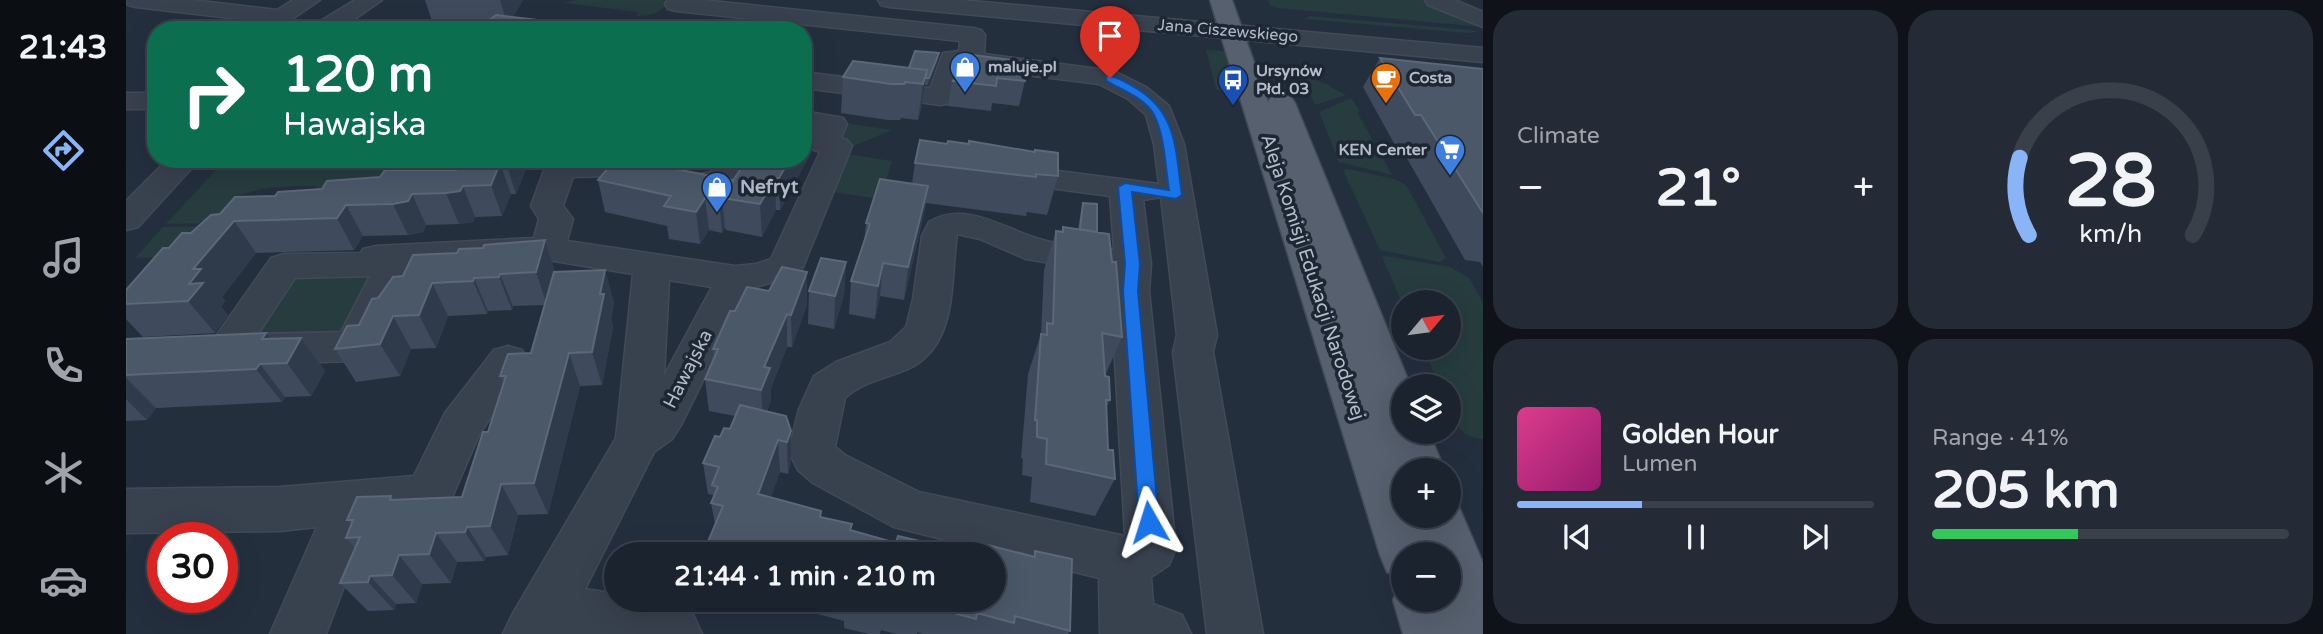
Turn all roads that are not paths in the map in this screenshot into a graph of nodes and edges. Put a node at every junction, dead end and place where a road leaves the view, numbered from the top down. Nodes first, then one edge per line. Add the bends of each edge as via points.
1 (136, 0) edge
2 (309, 0) edge
3 (349, 0) edge
4 (371, 0) edge
5 (889, 0) edge
6 (1436, 0) edge
7 (1054, 1) edge
8 (1016, 6) edge
9 (676, 10) edge
10 (279, 17) junction
11 (1237, 17) edge
12 (1483, 20) edge
13 (273, 21) edge
14 (318, 21) edge
15 (337, 21) edge
16 (807, 21) edge
17 (812, 21) edge
18 (1483, 39) edge
19 (1483, 55) edge
20 (970, 61) junction
21 (812, 81) edge
22 (126, 101) edge
23 (147, 101) edge
24 (812, 121) edge
25 (155, 168) edge
26 (176, 168) edge
27 (412, 168) edge
28 (560, 168) edge
29 (662, 168) edge
30 (728, 168) edge
31 (975, 169) edge
32 (1125, 187) junction
33 (126, 193) edge
34 (1176, 195) junction
35 (342, 200) edge
36 (126, 220) edge
37 (550, 242) junction
38 (398, 256) junction
39 (652, 263) junction
40 (1133, 264) junction
41 (735, 278) junction
42 (226, 350) junction
43 (126, 355) edge
44 (508, 361) edge
45 (1391, 390) edge
46 (638, 439) junction
47 (351, 505) junction
48 (126, 511) edge
49 (1445, 528) edge
50 (1401, 542) edge
51 (1124, 560) junction
52 (1424, 612) edge
53 (538, 622) edge
54 (1483, 630) edge
55 (1140, 631) edge
56 (298, 634) edge
57 (674, 634) edge
58 (1235, 634) edge
59 (1432, 634) edge

1 - 10 street
2 - 10 street
3 - 14 street
4 - 15 street
5 - 8 street, Jana Ciszewskiego
6 - 12 street
7 - 8 street, Jana Ciszewskiego via 1036,9
7 - 11 street, Jana Ciszewskiego
8 - 11 street, Jana Ciszewskiego
9 - 16 street
10 - 13 street
11 - 18 street, Jana Ciszewskiego
11 - 19 street, Jana Ciszewskiego
11 - 45 main road, Aleja Komisji Edukacji Narodowej
11 - 50 main road, Aleja Komisji Edukacji Narodowej
17 - 20 street via 973,35
20 - 21 street via 951,58 942,97
20 - 34 street via 1105,77 1137,93 1159,112
22 - 23 street
24 - 41 street via 833,124 824,144 836,146 785,267
25 - 33 street
26 - 36 street
27 - 35 street via 412,178 402,186 368,199
28 - 37 street via 547,206 556,219
29 - 30 street via 662,177 695,184 717,181 725,177
31 - 32 street
32 - 34 street
32 - 40 street
34 - 58 street via 1196,335 1193,352
37 - 38 street
37 - 39 street
38 - 42 street via 353,346
38 - 42 street via 376,257 372,264 267,263
39 - 41 street
39 - 46 street
40 - 51 street via 1130,291 1151,548 1136,559
40 - 51 street via 1026,248 977,226 950,224 941,229 923,333 897,356 837,379 827,389 812,450 829,468 911,512
41 - 46 street, Hawajska via 666,413
42 - 43 street
44 - 47 street via 461,426 429,496
46 - 53 street, Hawajska
47 - 48 street
47 - 56 street
49 - 54 main road
51 - 55 street
52 - 59 main road
53 - 57 street, Hawajska via 602,618

